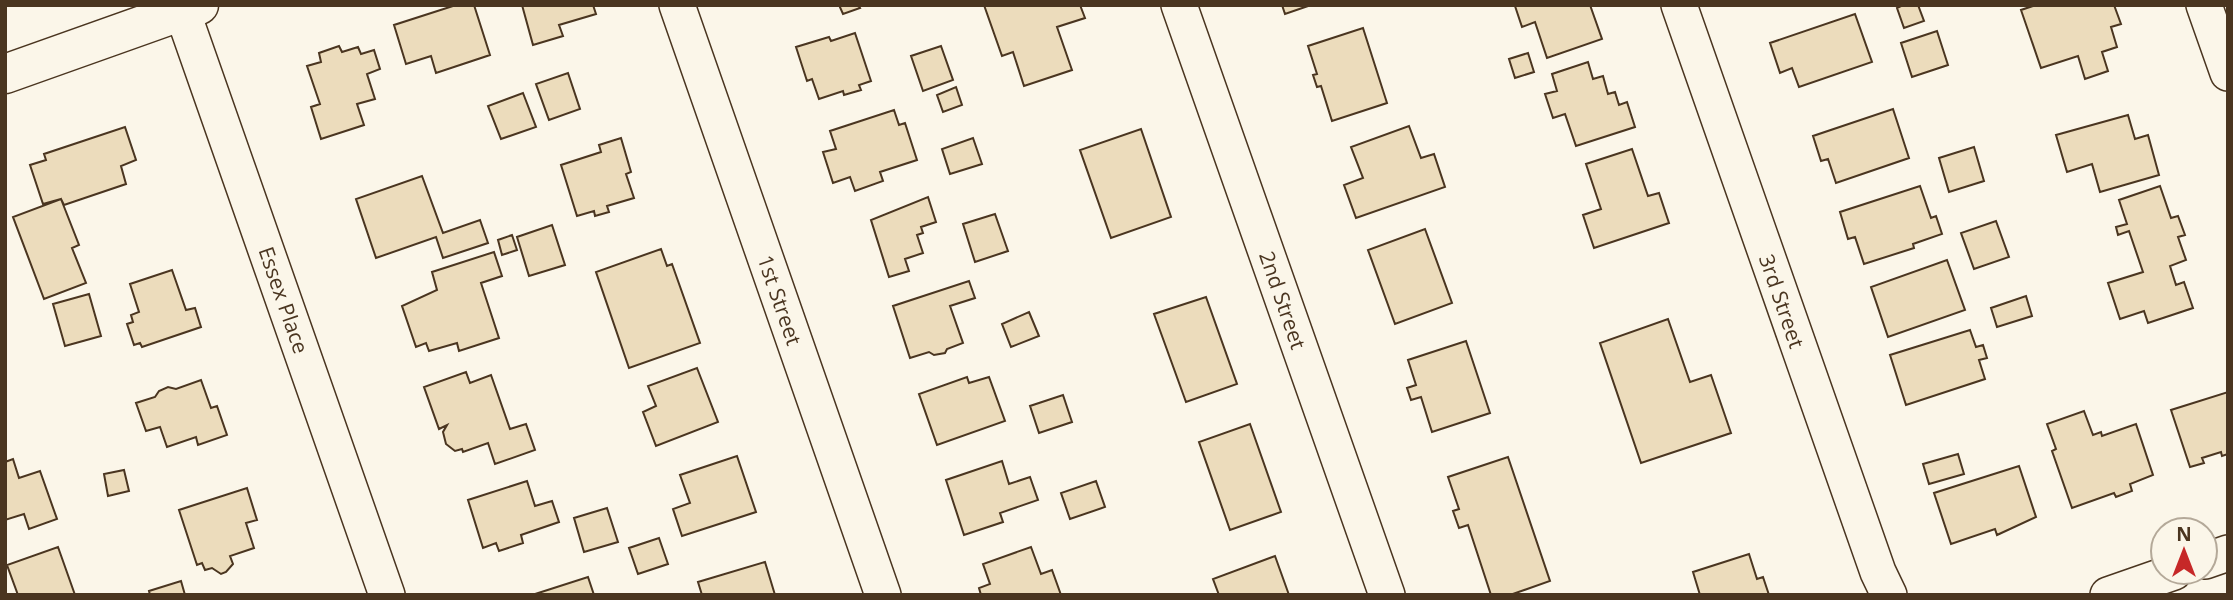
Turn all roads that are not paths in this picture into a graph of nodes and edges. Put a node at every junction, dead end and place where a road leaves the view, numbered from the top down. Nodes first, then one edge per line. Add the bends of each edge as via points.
1 (677, 5) edge
2 (1179, 5) edge
3 (1679, 5) edge
4 (2204, 5) edge
5 (187, 7) edge
6 (2228, 73) edge
7 (5, 74) edge
8 (2149, 581) edge
9 (387, 595) edge
10 (883, 595) edge
11 (1387, 595) edge
12 (1889, 595) edge
13 (2108, 595) edge

1 - 10 street, 1st Street
2 - 11 street, 2nd Street
3 - 12 street, 3rd Street
4 - 6 street
5 - 7 main road
5 - 9 street, Essex Place
8 - 13 street

